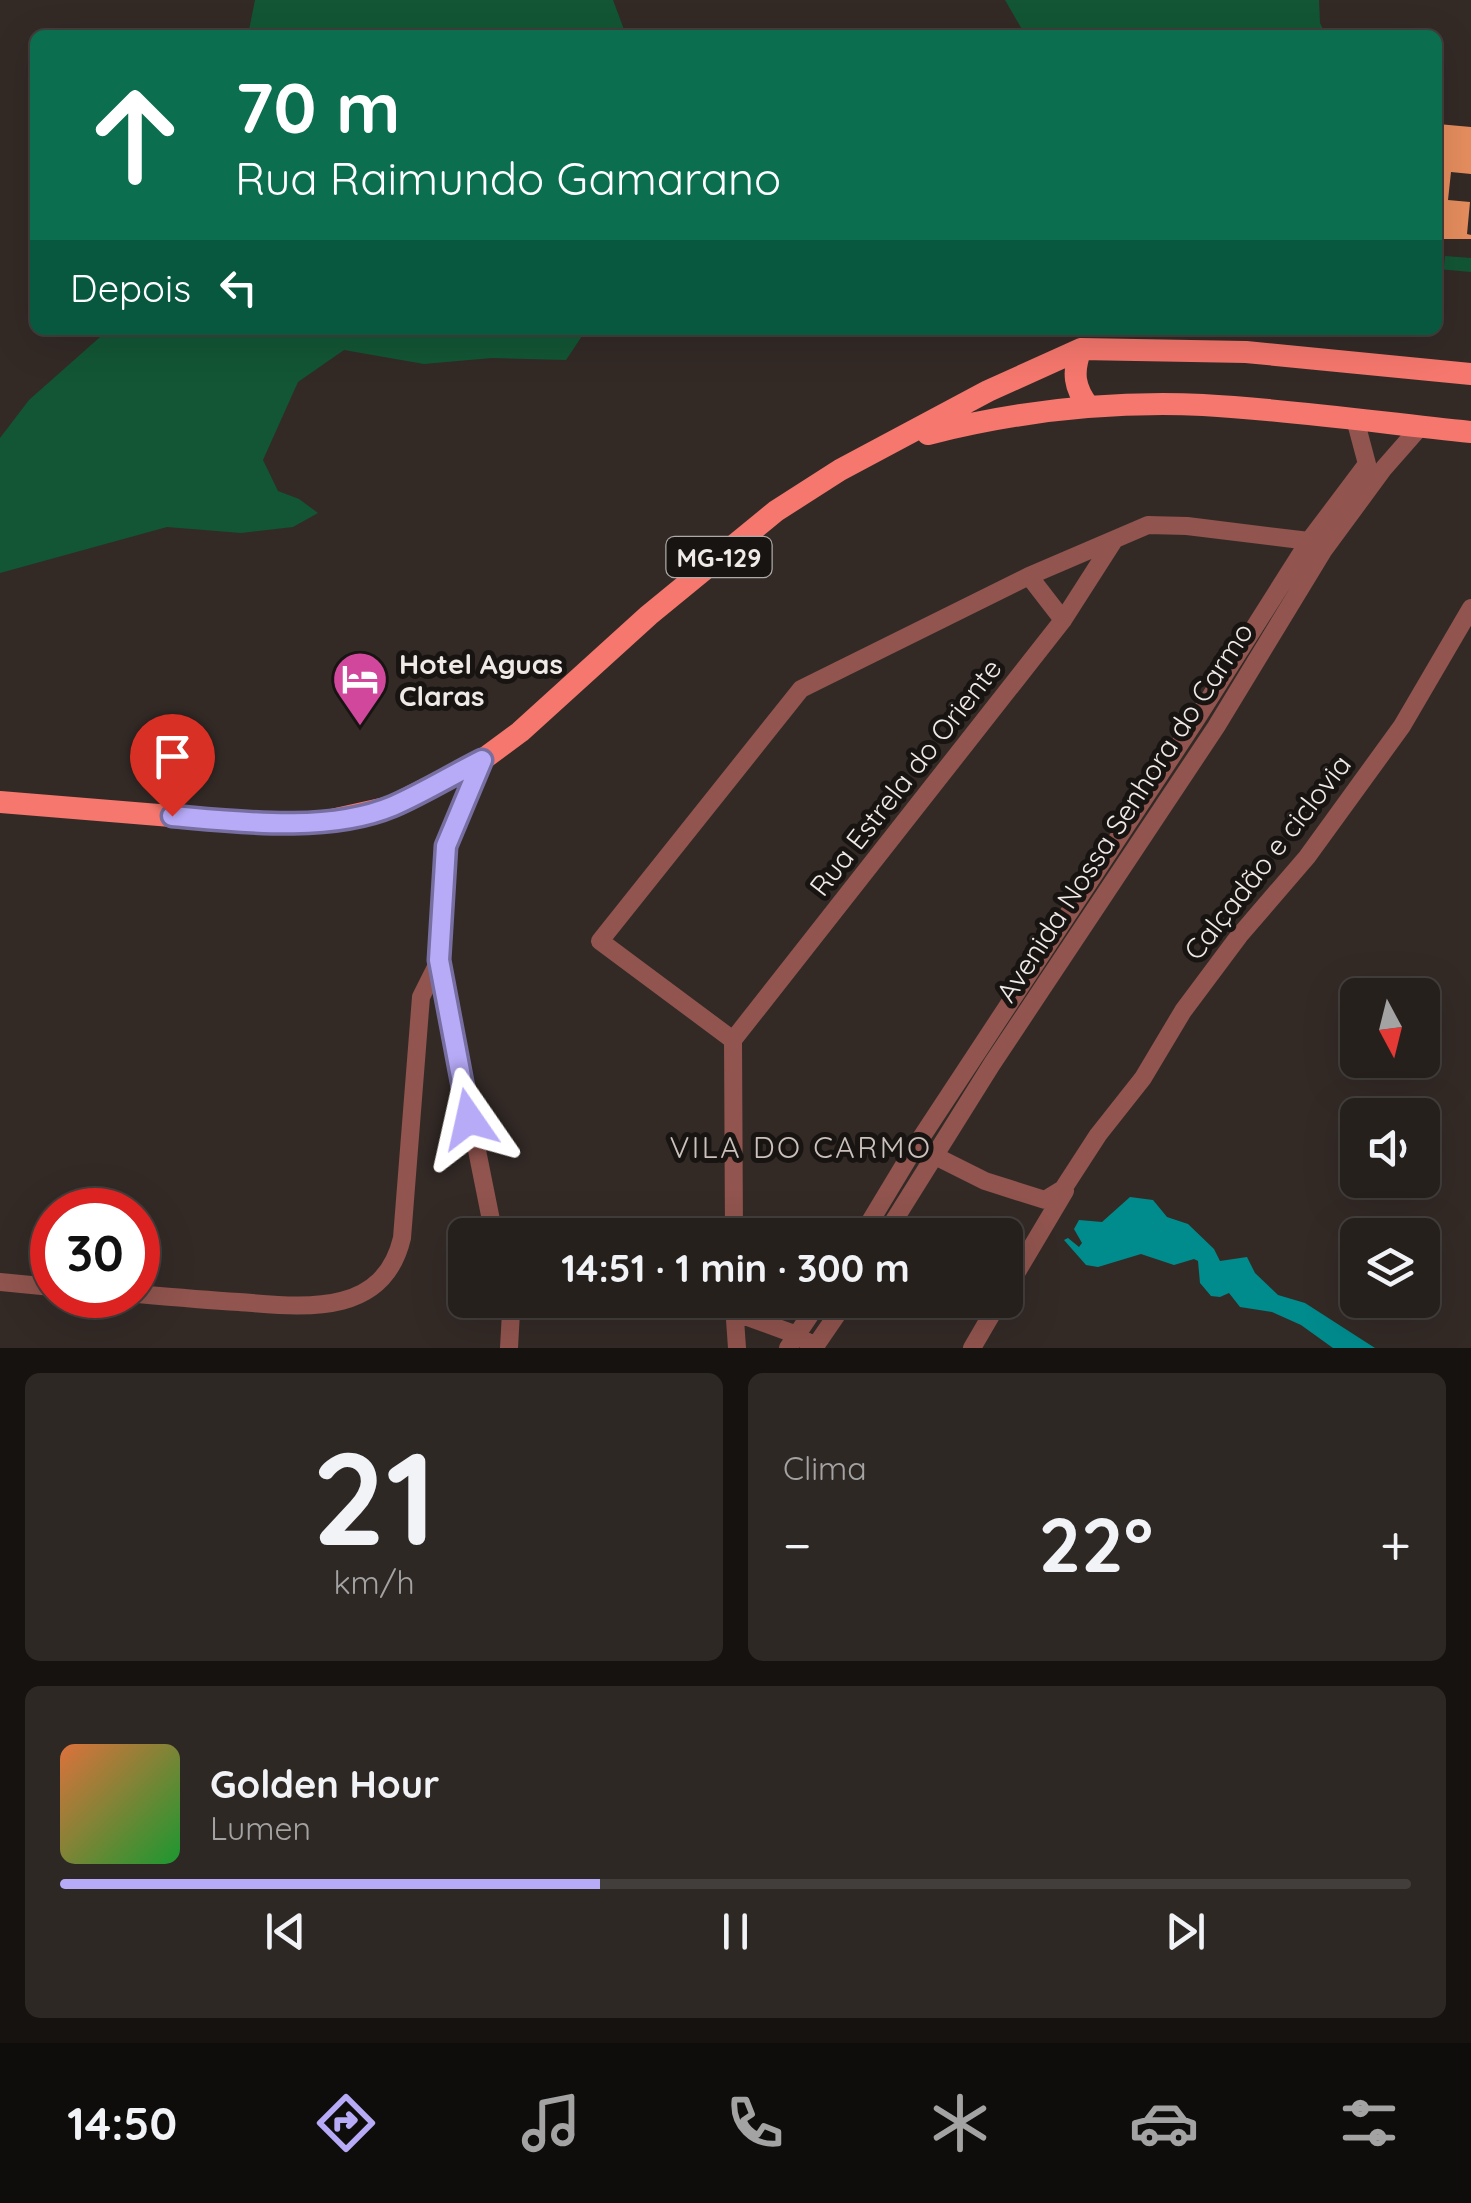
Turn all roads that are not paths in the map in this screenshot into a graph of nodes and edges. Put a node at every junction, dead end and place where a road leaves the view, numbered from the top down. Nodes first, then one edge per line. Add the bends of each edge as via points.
1 (1080, 349) junction
2 (1471, 374) edge
3 (1089, 407) junction
4 (1355, 419) junction
5 (1420, 427) junction
6 (1471, 432) edge
7 (897, 442) junction
8 (1113, 542) junction
9 (1316, 546) junction
10 (1029, 576) junction
11 (1471, 608) edge
12 (1063, 620) junction
13 (1197, 718) junction
14 (1216, 726) junction
15 (482, 760) junction
16 (0, 802) edge
17 (1139, 822) junction
18 (439, 960) junction
19 (734, 1040) junction
20 (984, 1060) junction
21 (1098, 1135) junction
22 (915, 1147) junction
23 (937, 1156) junction
24 (491, 1218) edge
25 (734, 1218) edge
26 (882, 1218) edge
27 (887, 1218) edge
28 (1023, 1262) edge
29 (0, 1282) edge
30 (30, 1285) edge
31 (160, 1296) edge
32 (511, 1318) edge
33 (735, 1318) edge
34 (754, 1318) edge
35 (808, 1318) edge
36 (835, 1318) edge
37 (990, 1318) edge
38 (792, 1341) edge
39 (815, 1347) edge
40 (509, 1348) edge
41 (736, 1348) edge
42 (972, 1348) edge

1 - 2 main road, MG-129 via 1246,352
1 - 3 main road via 1075,380
1 - 7 main road, MG-129
3 - 4 main road, MG-129 via 1200,405
3 - 7 main road, MG-129 via 993,418
4 - 5 main road, MG-129
4 - 9 street, Avenida Nossa Senhora do Carmo via 1368,464
5 - 6 main road, MG-129
5 - 9 street, Avenida Nossa Senhora do Carmo
7 - 15 main road, MG-129 via 776,511
8 - 9 street via 1148,525
8 - 10 street
8 - 12 street, Rua Estrela do Oriente
9 - 13 street, Avenida Nossa Senhora do Carmo
9 - 14 street, Avenida Nossa Senhora do Carmo
10 - 12 street
10 - 19 street via 800,688 600,940
11 - 21 street, Calçadão e ciclovia via 1402,726 1183,1011
12 - 19 street, Rua Estrela do Oriente
13 - 14 street
13 - 17 street, Avenida Nossa Senhora do Carmo
14 - 17 street, Avenida Nossa Senhora do Carmo
15 - 16 main road, MG-129 via 390,807 318,823
15 - 18 street via 446,846
17 - 20 street, Avenida Nossa Senhora do Carmo
18 - 24 street
18 - 31 street via 421,998 396,1263 371,1288 310,1308
19 - 25 street
20 - 22 street, Avenida Nossa Senhora do Carmo
20 - 23 street, Avenida Nossa Senhora do Carmo
21 - 23 street via 1064,1189 1045,1200 985,1182
21 - 28 street
22 - 23 street
22 - 26 street, Avenida Nossa Senhora do Carmo
23 - 27 street, Avenida Nossa Senhora do Carmo
29 - 30 street
32 - 40 street
33 - 41 street
34 - 38 street
35 - 38 street
36 - 39 street
37 - 42 street
38 - 39 street

